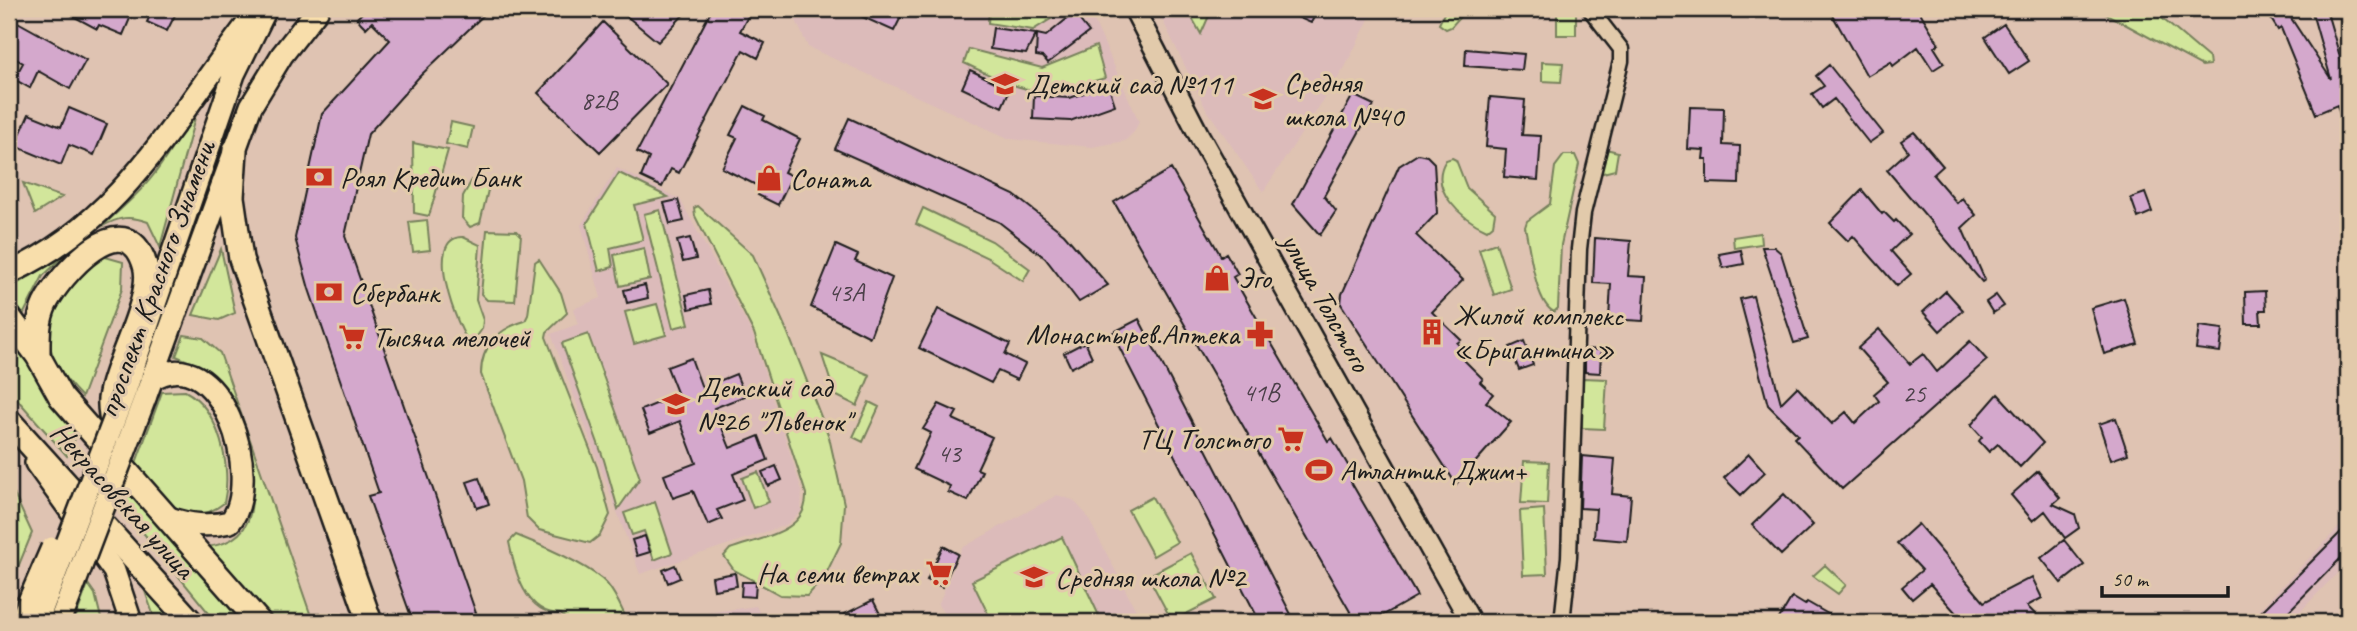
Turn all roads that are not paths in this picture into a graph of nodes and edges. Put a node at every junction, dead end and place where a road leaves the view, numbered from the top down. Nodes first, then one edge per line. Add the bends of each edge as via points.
1 (261, 9) edge
2 (266, 9) edge
3 (318, 9) edge
4 (1134, 9) edge
5 (1590, 9) edge
6 (235, 150) junction
7 (9, 273) edge
8 (9, 317) edge
9 (38, 356) junction
10 (134, 389) junction
11 (9, 422) edge
12 (112, 426) joint
13 (90, 487) junction
14 (169, 518) junction
15 (9, 607) edge
16 (13, 622) edge
17 (20, 622) edge
18 (37, 622) edge
19 (60, 622) edge
20 (131, 622) edge
21 (191, 622) edge
22 (259, 622) edge
23 (370, 622) edge
24 (1471, 622) edge
25 (1562, 622) edge

1 - 7 main road via 119,195 69,239
2 - 10 main road, проспект Красного Знамени via 234,74
3 - 6 main road, проспект Красного Знамени via 264,81
4 - 24 main road, улица Толстого via 1200,137
5 - 25 street via 1620,49 1621,61 1579,249 1570,531
6 - 10 main road, проспект Красного Знамени
6 - 23 highway via 232,197 241,259
8 - 9 highway
9 - 10 highway via 39,321 69,268 87,250 122,241 138,251 147,275
9 - 14 highway via 61,397
10 - 12 highway via 110,399
10 - 14 main road via 165,371 203,378 219,398 234,434 242,492 230,522 213,526
10 - 19 main road, проспект Красного Знамени, bridge
11 - 20 main road via 114,571
11 - 21 highway, Некрасовская улица
12 - 13 main road, проспект Красного Знамени, bridge
13 - 17 main road, bridge via 64,523
13 - 18 main road, проспект Красного Знамени, bridge
14 - 22 highway
15 - 16 highway

